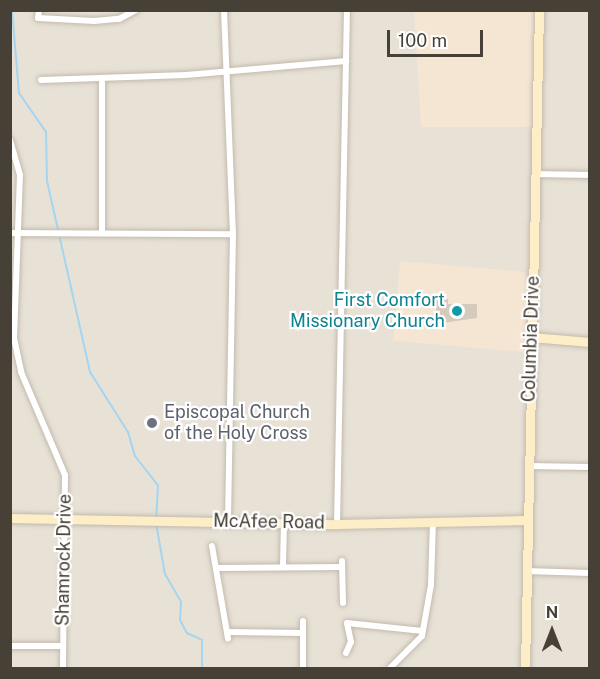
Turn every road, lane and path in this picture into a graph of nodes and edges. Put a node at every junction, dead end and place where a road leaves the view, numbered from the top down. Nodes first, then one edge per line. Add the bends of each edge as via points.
1 (39, 10) edge
2 (136, 10) edge
3 (224, 10) edge
4 (347, 10) edge
5 (539, 10) edge
6 (346, 61) junction
7 (226, 72) junction
8 (102, 79) junction
9 (41, 80) dead end
10 (10, 140) edge
11 (537, 174) junction
12 (590, 175) edge
13 (13, 233) edge
14 (102, 233) junction
15 (233, 234) junction
16 (531, 337) junction
17 (12, 338) edge
18 (590, 342) edge
19 (528, 466) junction
20 (590, 467) edge
21 (10, 518) edge
22 (63, 518) junction
23 (527, 520) junction
24 (228, 521) junction
25 (284, 522) junction
26 (337, 524) junction
27 (433, 524) junction
28 (212, 546) dead end
29 (283, 566) junction
30 (216, 568) junction
31 (525, 571) junction
32 (590, 573) edge
33 (343, 603) dead end
34 (303, 621) dead end
35 (423, 631) junction
36 (303, 633) junction
37 (10, 646) edge
38 (63, 646) junction
39 (346, 653) dead end
40 (63, 669) edge
41 (303, 669) edge
42 (390, 669) edge
43 (525, 669) edge

1 - 2 street via 38,18 94,21 119,19
3 - 7 street
4 - 6 street
5 - 11 main road, Columbia Drive
6 - 7 street
6 - 26 street
7 - 8 street
7 - 15 street
8 - 9 street
8 - 14 street
10 - 13 street, Shamrock Drive via 20,175
11 - 12 street
11 - 16 main road, Columbia Drive
13 - 14 street
13 - 17 street, Shamrock Drive
14 - 15 street
15 - 24 street
16 - 18 main road
16 - 19 main road, Columbia Drive
17 - 22 street, Shamrock Drive via 21,372 64,475
19 - 20 street
19 - 23 main road, Columbia Drive
21 - 22 main road, McAfee Road
22 - 24 main road, McAfee Road
22 - 38 street, Shamrock Drive
23 - 27 main road, McAfee Road
23 - 31 main road, Columbia Drive
24 - 25 main road, McAfee Road
25 - 26 main road, McAfee Road
25 - 29 street
26 - 27 main road, McAfee Road
27 - 35 street via 431,590
28 - 30 street
29 - 30 street
29 - 33 street via 342,564
30 - 36 street via 228,636
31 - 32 street
31 - 43 main road, Columbia Drive
34 - 36 street
35 - 39 street via 347,623 351,642
35 - 42 street via 411,651
36 - 41 street
37 - 38 street
38 - 40 street, Shamrock Drive

